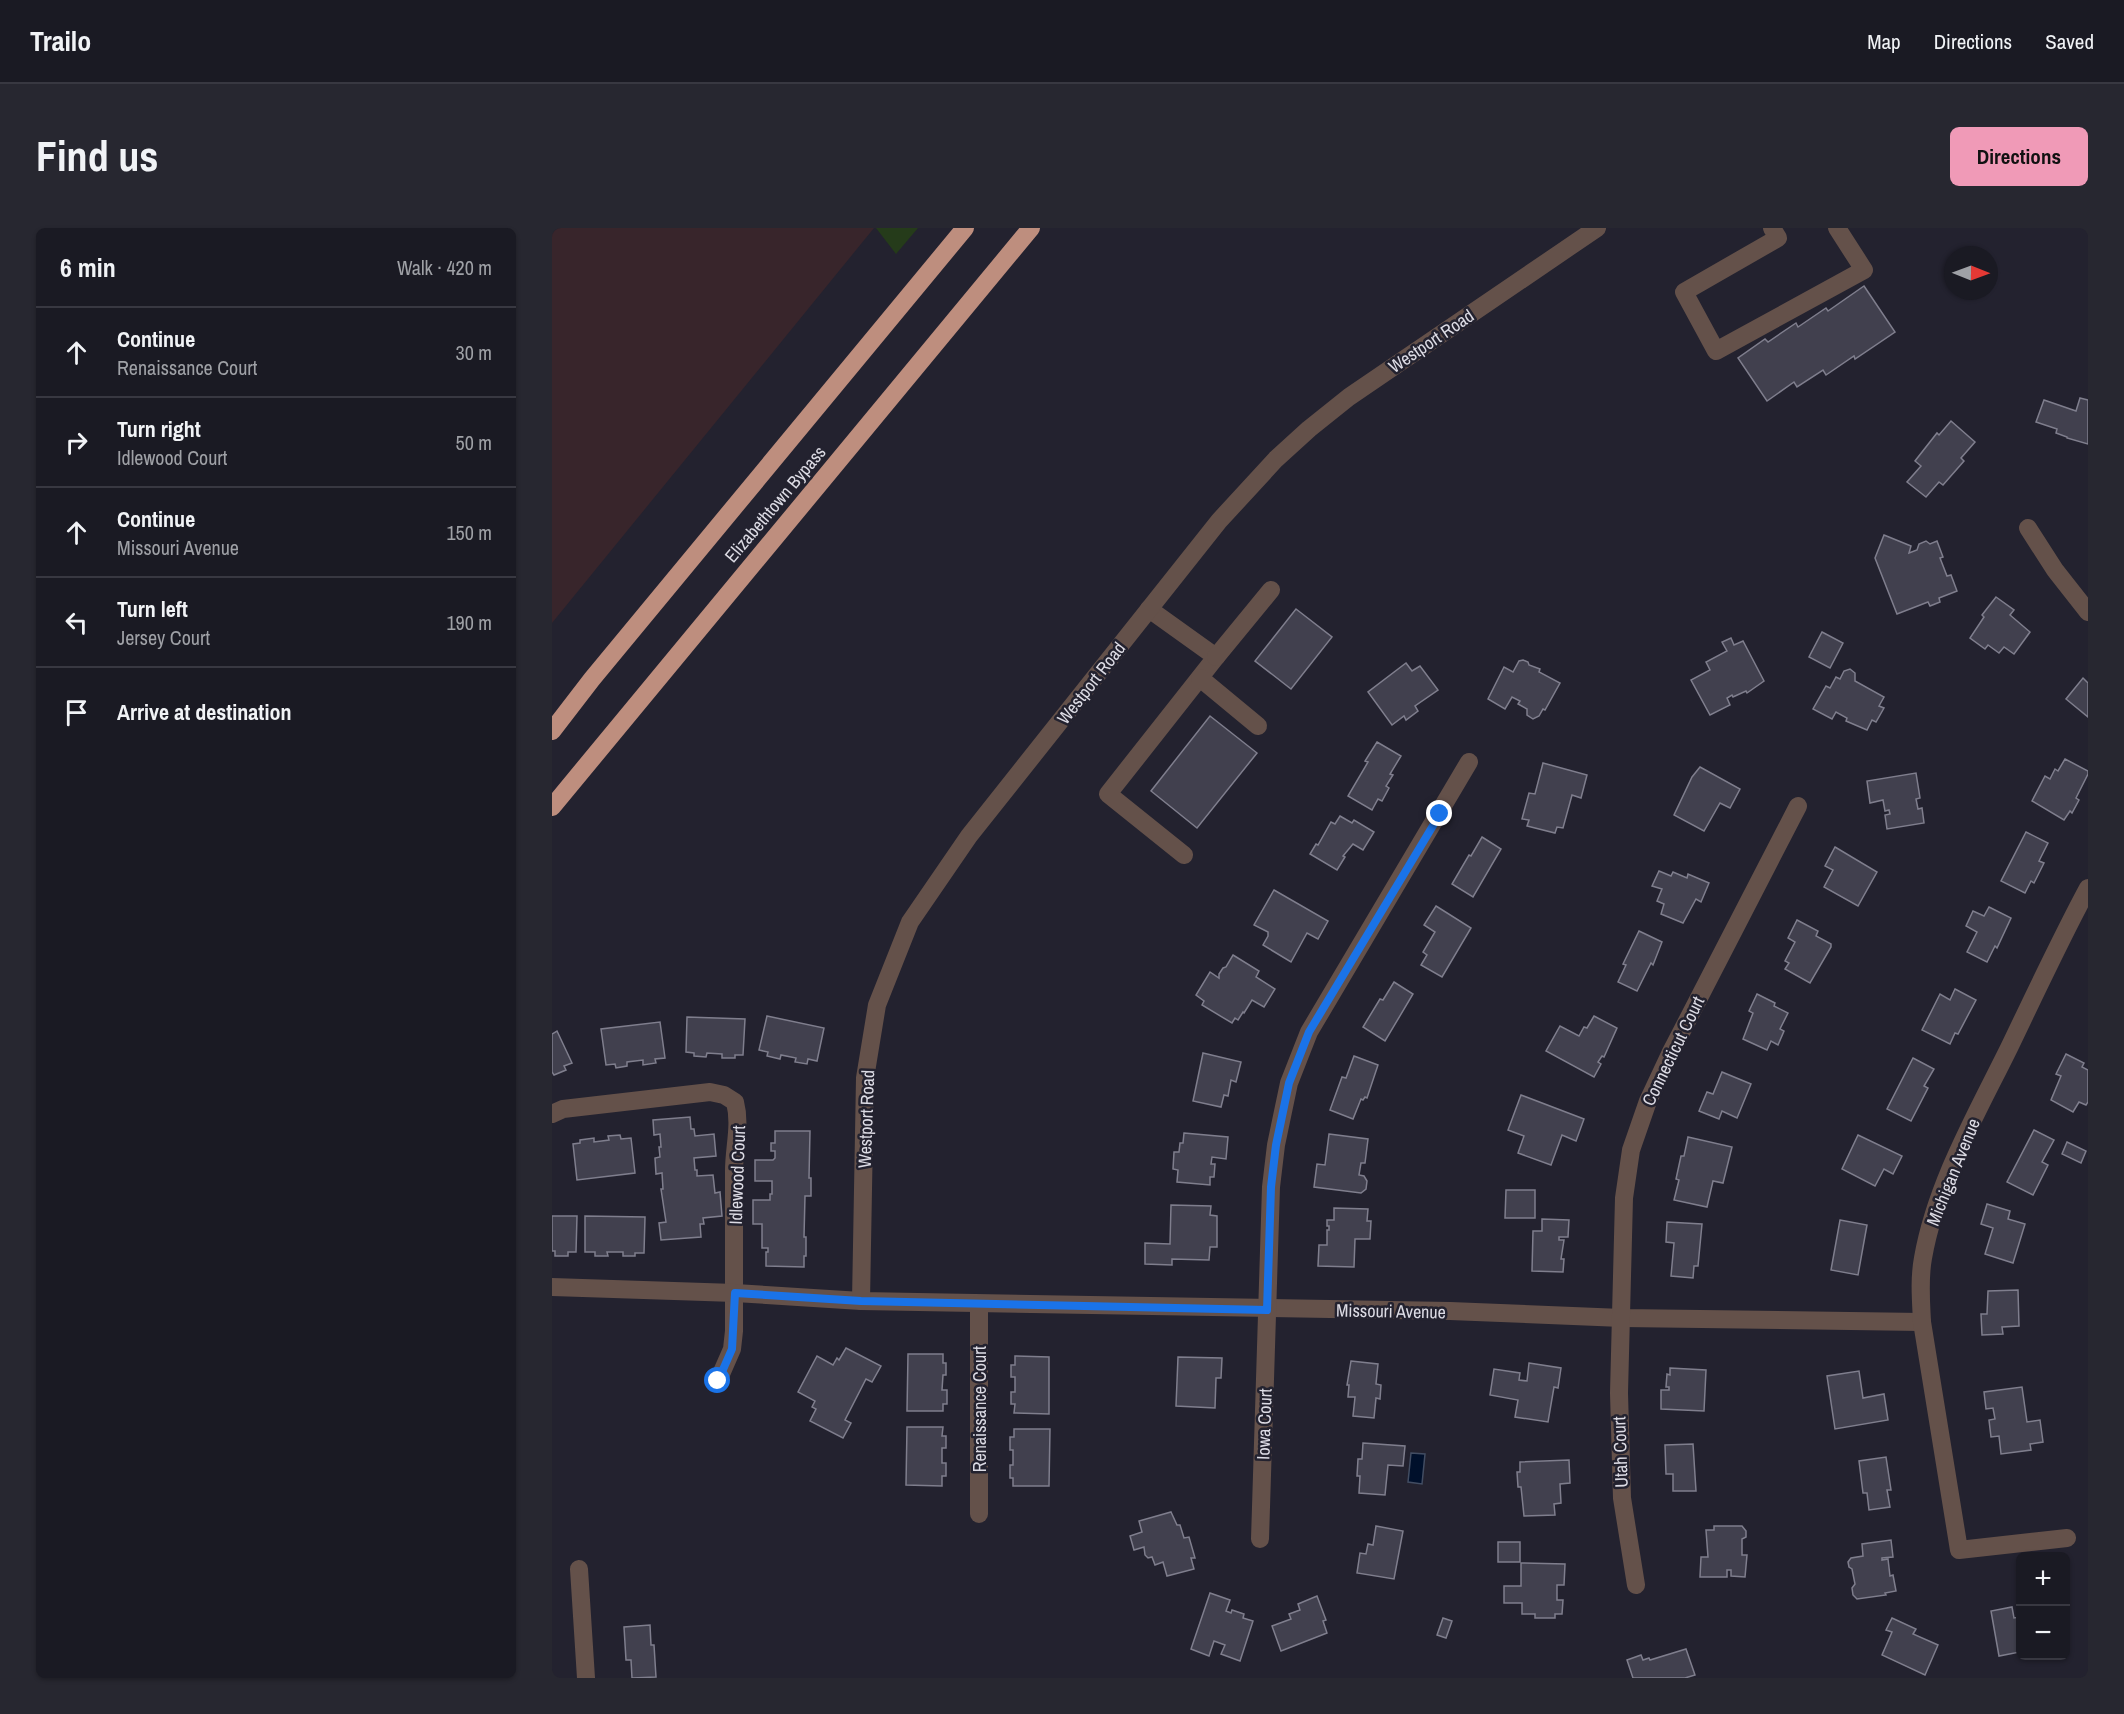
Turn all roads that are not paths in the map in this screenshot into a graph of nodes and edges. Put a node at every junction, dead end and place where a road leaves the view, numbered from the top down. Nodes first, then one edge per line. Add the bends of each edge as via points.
1 (965, 228) edge
2 (1031, 228) edge
3 (1597, 228) edge
4 (1772, 228) edge
5 (1837, 228) edge
6 (2028, 528) dead end
7 (1271, 590) dead end
8 (1149, 609) junction
9 (2088, 612) edge
10 (1216, 657) junction
11 (1200, 678) junction
12 (1258, 726) dead end
13 (552, 731) edge
14 (1469, 762) dead end
15 (1798, 806) dead end
16 (552, 807) edge
17 (1184, 855) dead end
18 (2088, 888) edge
19 (552, 1114) edge
20 (552, 1287) edge
21 (735, 1293) junction
22 (861, 1301) junction
23 (979, 1304) junction
24 (1267, 1310) junction
25 (1622, 1318) junction
26 (1922, 1322) junction
27 (718, 1381) dead end
28 (979, 1514) dead end
29 (2067, 1538) dead end
30 (1260, 1539) dead end
31 (579, 1569) dead end
32 (1636, 1585) dead end
33 (586, 1678) edge

1 - 13 highway, Elizabethtown Bypass
2 - 16 highway, Elizabethtown Bypass
3 - 8 street, Westport Road via 1349,397 1309,429 1219,521
4 - 5 street via 1778,238 1684,292 1716,351 1864,270
6 - 9 street
7 - 10 street
8 - 10 street
8 - 22 street, Westport Road via 969,837 910,922 877,1005 866,1078
10 - 11 street
11 - 12 street
11 - 17 street via 1108,794
14 - 24 street, Iowa Court via 1309,1032 1289,1083 1271,1187
15 - 25 street, Connecticut Court via 1670,1054 1638,1126 1624,1198
18 - 26 street, Michigan Avenue via 1968,1130 1936,1205 1923,1259
19 - 21 street, Idlewood Court via 563,1108 710,1092 735,1102 739,1116 734,1171
20 - 21 street
21 - 22 street
21 - 27 street via 732,1349
22 - 23 street, Missouri Avenue
23 - 24 street, Missouri Avenue
23 - 28 street, Renaissance Court
24 - 25 street, Missouri Avenue via 1450,1311
24 - 30 street, Iowa Court
25 - 26 street, Missouri Avenue
25 - 32 street, Utah Court via 1620,1470
26 - 29 street, Michigan Avenue via 1959,1550
31 - 33 street

